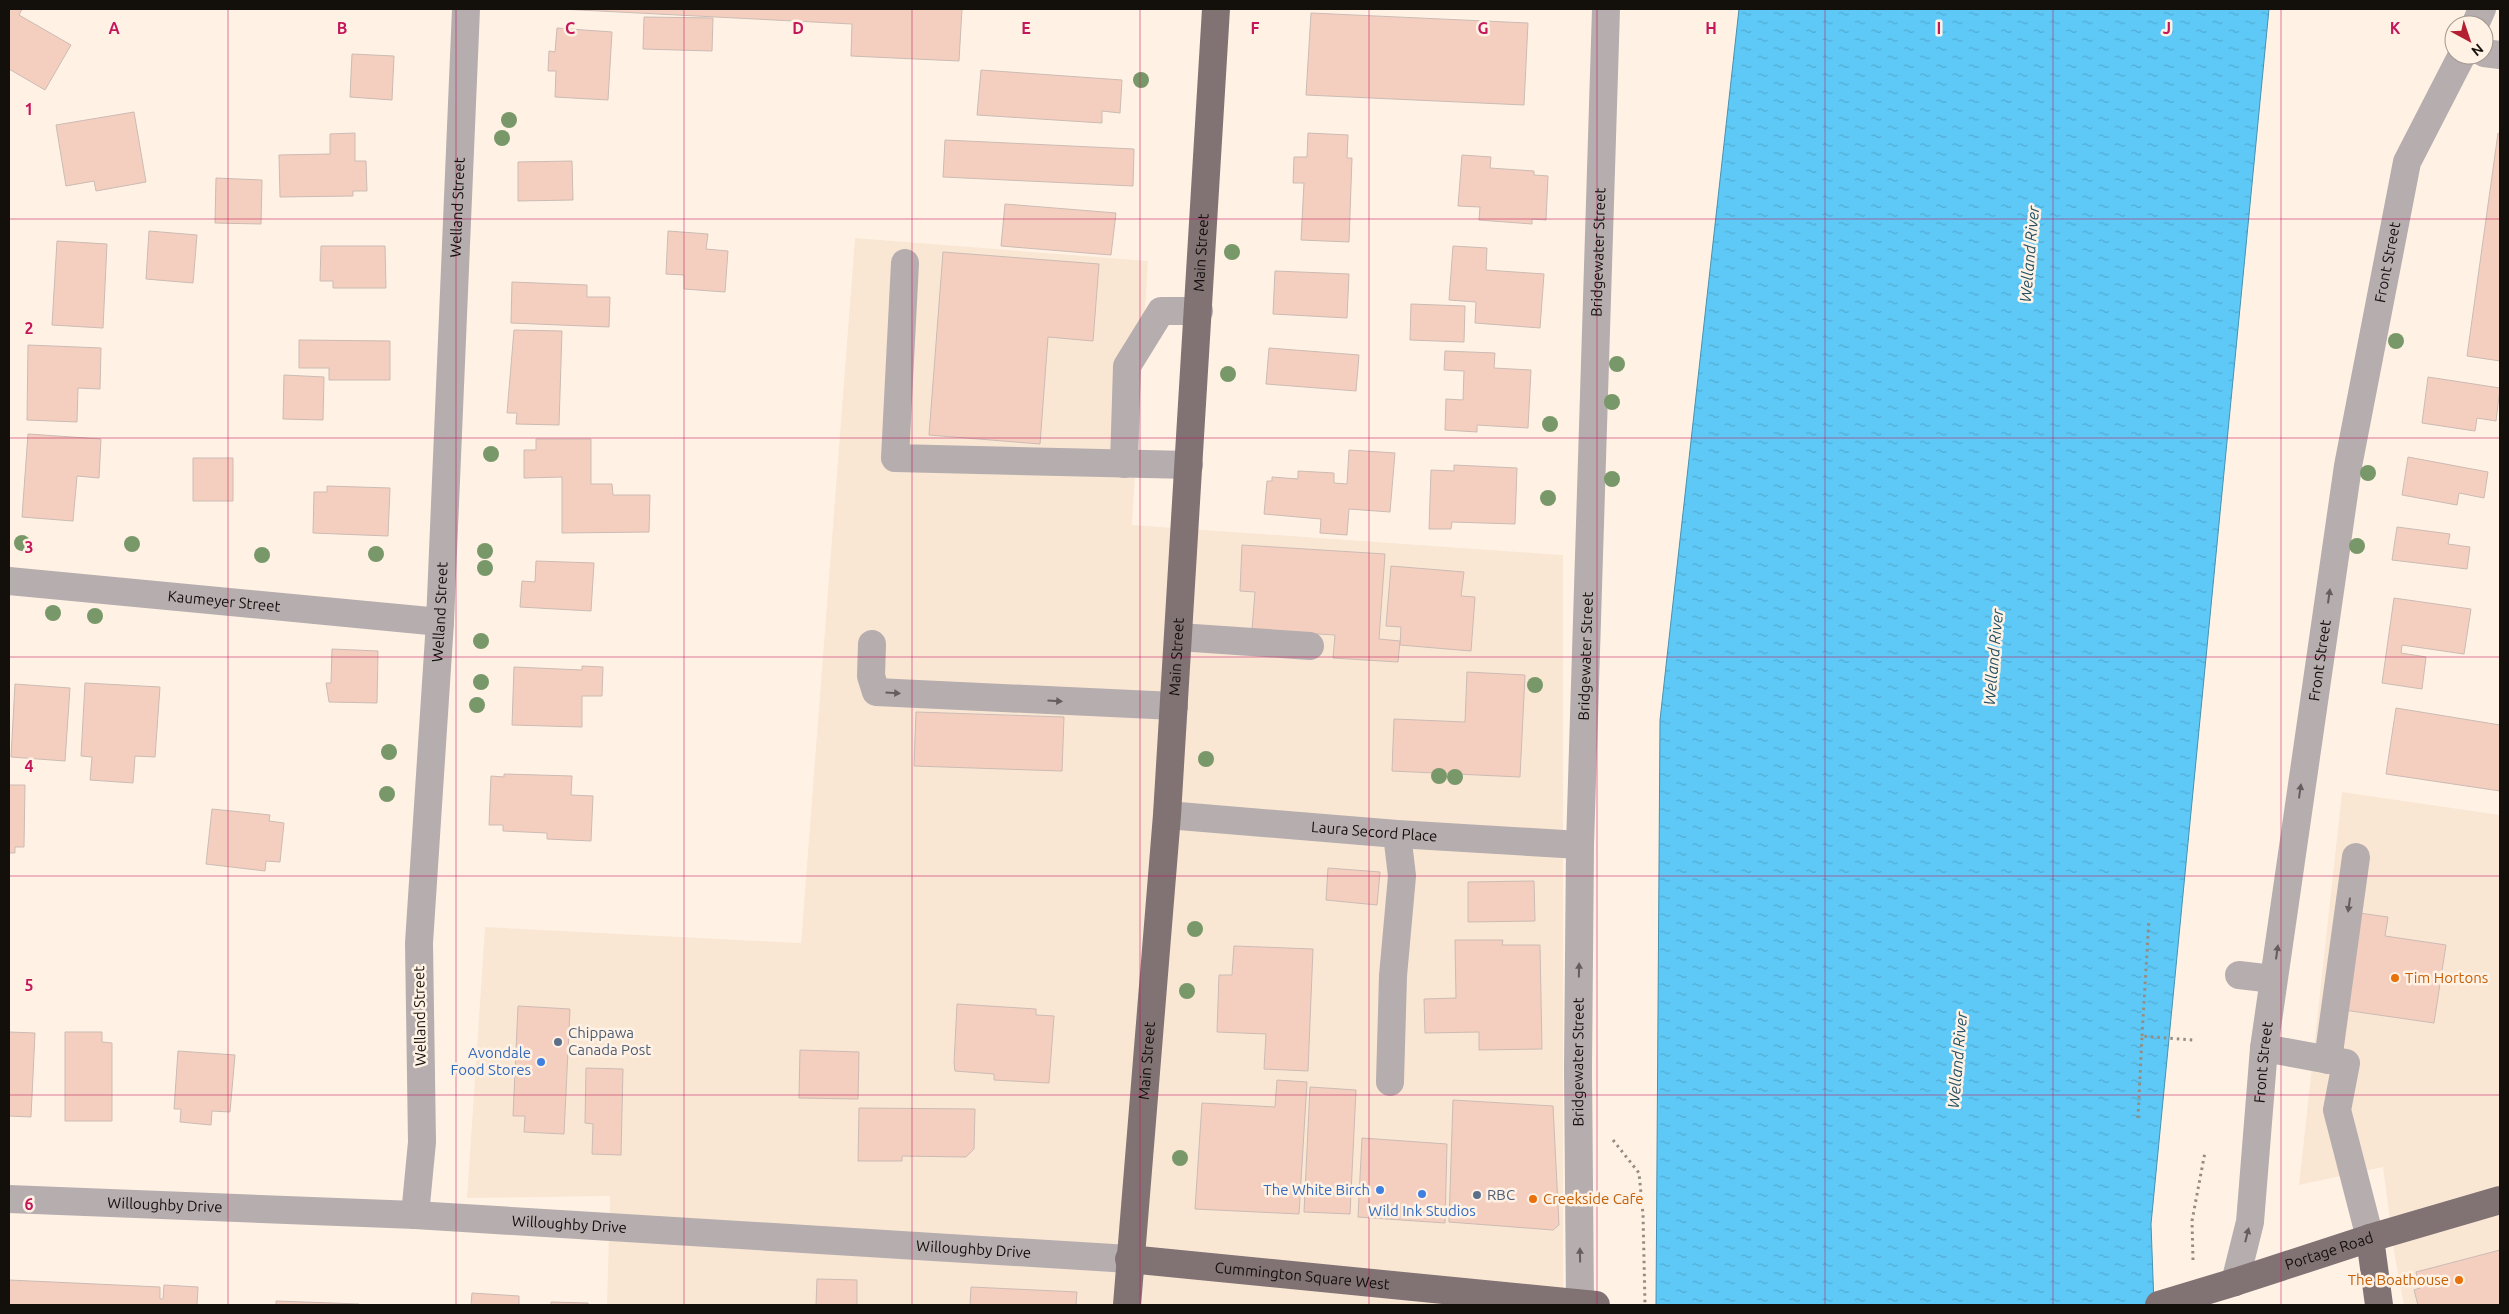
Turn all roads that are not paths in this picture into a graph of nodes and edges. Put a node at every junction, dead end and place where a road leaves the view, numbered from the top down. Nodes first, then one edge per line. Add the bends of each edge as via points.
1 (466, 9) edge
2 (1216, 9) edge
3 (1606, 9) edge
4 (2457, 65) edge
5 (905, 264) dead end
6 (1199, 311) junction
7 (1124, 464) junction
8 (1189, 465) junction
9 (9, 581) edge
10 (440, 622) junction
11 (1179, 637) junction
12 (872, 644) dead end
13 (1310, 646) dead end
14 (1174, 706) junction
15 (1167, 815) junction
16 (1397, 834) junction
17 (1580, 845) junction
18 (2356, 856) dead end
19 (2239, 975) dead end
20 (2273, 979) junction
21 (2264, 1048) junction
22 (2328, 1060) junction
23 (1390, 1082) dead end
24 (9, 1199) edge
25 (2500, 1200) edge
26 (416, 1215) junction
27 (2370, 1238) junction
28 (1129, 1259) junction
29 (2235, 1282) junction
30 (1475, 1299) edge
31 (1126, 1305) edge
32 (1585, 1305) edge
33 (2159, 1305) edge
34 (2379, 1305) edge

1 - 10 street, Welland Street
2 - 6 main road, Main Street
3 - 17 street, Bridgewater Street
20 -> 4 street, Front Street via 2348,466 2408,162
5 - 7 street via 895,458
6 - 7 street via 1162,311 1127,366
6 - 8 main road, Main Street
7 - 8 street
8 - 11 main road, Main Street
9 - 10 street, Kaumeyer Street
10 - 26 street, Welland Street via 419,943 422,1142
11 - 13 street
11 - 14 main road, Main Street
12 -> 14 street via 871,676 876,692
14 - 15 main road, Main Street
15 - 16 street, Laura Secord Place
15 - 28 main road, Main Street
16 - 17 street, Laura Secord Place
16 - 23 street via 1402,876 1393,976
32 -> 17 street, Bridgewater Street via 1578,1124
18 -> 22 street
19 - 20 street
20 - 21 street, Front Street
21 - 22 street
29 -> 21 street, Front Street via 2250,1222
22 - 27 street via 2346,1063 2337,1110
24 - 26 street, Willoughby Drive
25 - 27 main road, Portage Road
26 - 28 street, Willoughby Drive
27 - 29 main road, Portage Road
27 - 34 main road
28 - 30 main road, Cummington Square West
28 - 31 main road, Main Street
29 - 33 main road, Portage Road, bridge
30 - 32 main road

